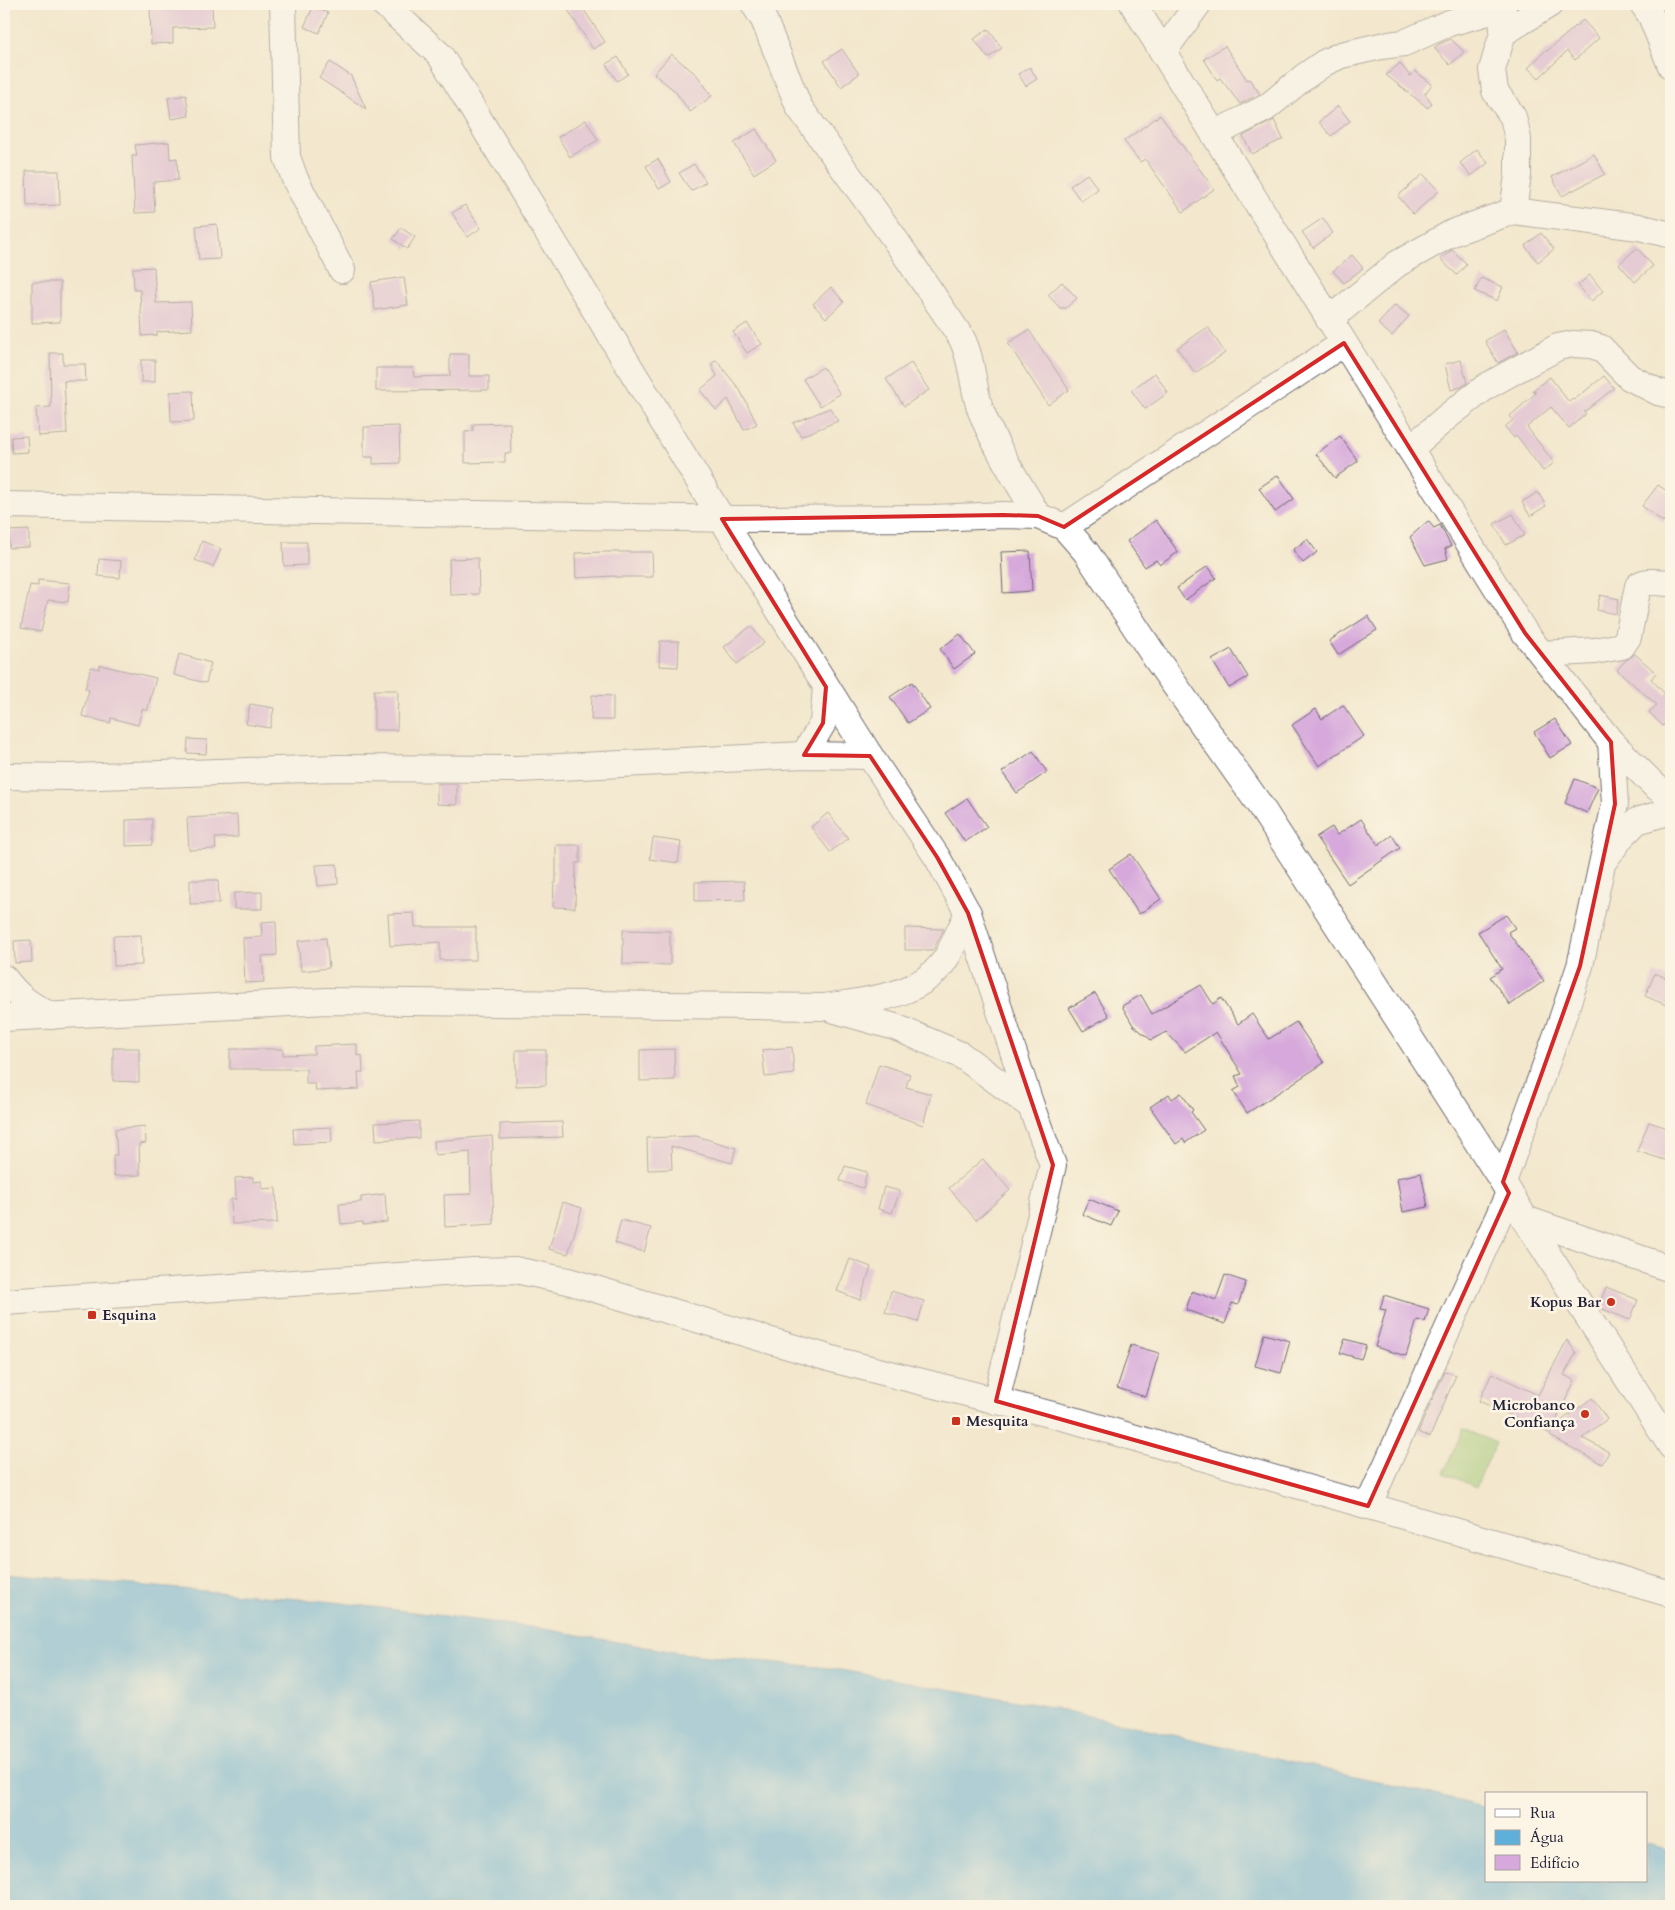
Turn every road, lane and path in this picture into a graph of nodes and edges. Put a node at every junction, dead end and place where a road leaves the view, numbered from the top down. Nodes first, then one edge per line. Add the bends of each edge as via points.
1 (283, 4) edge
2 (384, 4) edge
3 (754, 4) edge
4 (1133, 4) edge
5 (1198, 4) edge
6 (1550, 4) edge
7 (1643, 4) edge
8 (1503, 15) edge
9 (1163, 52) junction
10 (1671, 66) edge
11 (1214, 134) junction
12 (1513, 211) junction
13 (1671, 235) edge
14 (342, 270) dead end
15 (1329, 320) junction
16 (1344, 343) junction
17 (1671, 395) edge
18 (1410, 449) junction
19 (4, 505) edge
20 (1038, 516) junction
21 (722, 519) junction
22 (1064, 527) junction
23 (1671, 583) edge
24 (1542, 654) junction
25 (826, 686) junction
26 (1611, 742) junction
27 (804, 755) junction
28 (870, 756) junction
29 (4, 776) edge
30 (1671, 797) edge
31 (1671, 811) edge
32 (1603, 863) junction
33 (968, 913) junction
34 (4, 978) edge
35 (824, 1007) junction
36 (52, 1016) junction
37 (4, 1018) edge
38 (1031, 1106) junction
39 (1506, 1187) junction
40 (1525, 1219) junction
41 (1671, 1269) edge
42 (4, 1302) edge
43 (996, 1401) junction
44 (1671, 1446) edge
45 (1368, 1506) junction
46 (1671, 1594) edge

1 - 14 street via 287,157 295,180
2 - 21 street via 440,55
3 - 20 street via 764,20 799,107 961,337 967,349 980,411
4 - 9 street
5 - 9 street
6 - 8 street
7 - 10 street
8 - 11 street via 1449,23 1404,43 1341,55 1304,77 1266,108
8 - 12 street via 1492,70 1495,91 1513,117 1518,139 1518,176
9 - 11 street
11 - 15 street
12 - 13 street
12 - 15 street via 1452,233 1397,264
15 - 16 street
16 - 18 street
16 - 22 street
17 - 18 street via 1629,377 1601,348 1573,344 1558,347 1487,386
18 - 24 street via 1525,633
19 - 21 street
20 - 21 street
20 - 22 street
21 - 25 street
22 - 39 street via 1086,552 1157,660 1259,804
23 - 24 street via 1647,582 1638,586 1628,637 1622,646
24 - 26 street
25 - 27 street via 823,723
25 - 28 street
26 - 30 street via 1655,786
26 - 32 street via 1615,804
27 - 28 street
27 - 29 street via 519,770 339,768 71,777
28 - 33 street via 937,857
31 - 32 street via 1637,821
32 - 39 street via 1580,966
33 - 35 street via 948,956 926,980 892,996
33 - 38 street
34 - 36 street via 29,1005
35 - 36 street via 328,1001
35 - 38 street via 895,1027 961,1054
36 - 37 street
38 - 43 street via 1053,1165
39 - 40 street
39 - 45 street
40 - 41 street
40 - 44 street
42 - 43 street via 515,1270 568,1281 839,1360
43 - 45 street via 1077,1421
45 - 46 street

